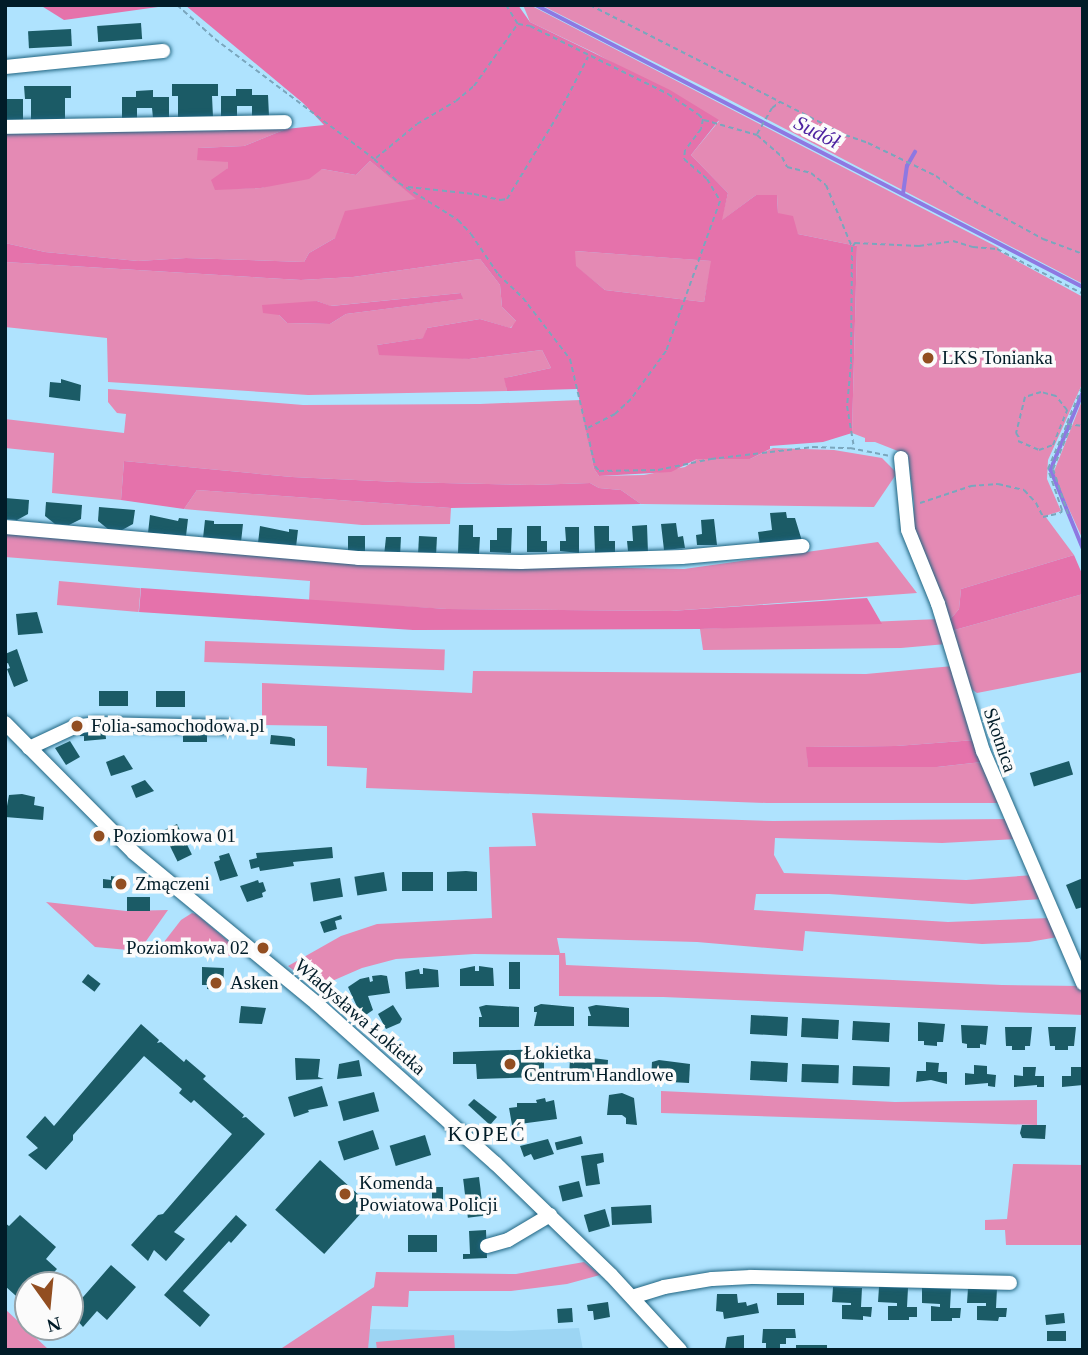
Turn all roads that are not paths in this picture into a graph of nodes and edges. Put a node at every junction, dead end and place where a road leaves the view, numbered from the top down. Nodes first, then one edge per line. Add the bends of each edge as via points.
1 (163, 51) dead end
2 (5, 67) edge
3 (285, 122) dead end
4 (5, 127) edge
5 (901, 458) road end
6 (5, 527) edge
7 (803, 546) dead end
8 (5, 723) edge
9 (227, 727) dead end
10 (29, 748) junction
11 (1083, 983) edge
12 (550, 1215) junction
13 (487, 1246) dead end
14 (1010, 1283) dead end
15 (632, 1297) junction
16 (680, 1350) edge

1 - 2 street
3 - 4 street
5 - 11 street, Skotnica via 912,542 938,604 994,781
6 - 7 street via 372,559 521,562 682,557
8 - 10 street, Władysława Łokietka
9 - 10 street via 95,724 74,727
10 - 12 street, Władysława Łokietka via 134,853 390,1066
12 - 13 street via 508,1240
12 - 15 street, Władysława Łokietka
14 - 15 street via 751,1277 664,1287
15 - 16 street, Władysława Łokietka

